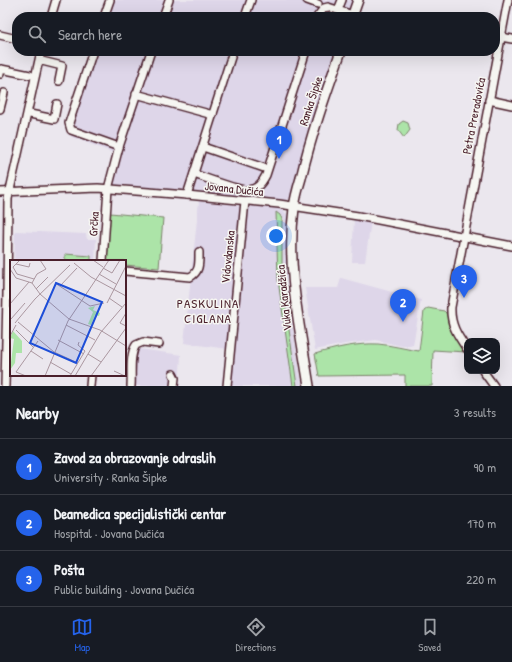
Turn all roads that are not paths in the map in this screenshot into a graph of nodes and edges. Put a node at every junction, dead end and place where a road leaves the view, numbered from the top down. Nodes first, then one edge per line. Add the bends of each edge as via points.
1 (56, 0) edge
2 (110, 0) edge
3 (169, 0) edge
4 (251, 0) edge
5 (307, 0) edge
6 (342, 0) edge
7 (358, 0) edge
8 (508, 0) edge
9 (318, 4) dead end
10 (338, 10) junction
11 (52, 12) edge
12 (106, 12) edge
13 (164, 12) edge
14 (247, 12) edge
15 (321, 12) edge
16 (343, 12) edge
17 (354, 12) edge
18 (0, 36) edge
19 (501, 37) junction
20 (12, 38) edge
21 (512, 39) edge
22 (500, 42) edge
23 (40, 56) edge
24 (91, 56) edge
25 (149, 56) edge
26 (231, 56) edge
27 (304, 56) edge
28 (339, 56) edge
29 (497, 56) edge
30 (42, 61) dead end
31 (0, 74) edge
32 (30, 75) dead end
33 (59, 81) dead end
34 (4, 93) dead end
35 (136, 94) junction
36 (489, 100) junction
37 (57, 104) dead end
38 (512, 105) edge
39 (0, 109) edge
40 (30, 114) dead end
41 (213, 115) junction
42 (119, 147) junction
43 (203, 147) junction
44 (267, 168) junction
45 (194, 174) junction
46 (108, 189) junction
47 (10, 191) junction
48 (0, 192) edge
49 (187, 195) junction
50 (245, 201) junction
51 (294, 206) junction
52 (463, 237) junction
53 (512, 246) edge
54 (199, 252) dead end
55 (102, 260) edge
56 (126, 271) edge
57 (159, 344) dead end
58 (464, 345) edge
59 (173, 374) dead end
60 (485, 374) edge
61 (92, 376) edge
62 (5, 386) edge
63 (90, 386) edge
64 (131, 386) edge
65 (136, 386) edge
66 (174, 386) edge
67 (227, 386) edge
68 (309, 386) edge
69 (493, 386) edge

1 - 11 street
2 - 12 street
3 - 13 street
4 - 14 street
5 - 9 street
6 - 10 street
7 - 17 main road
8 - 19 street, Petra Preradovića
10 - 15 street via 328,7
10 - 16 street
18 - 20 street
19 - 21 street
19 - 22 street, Petra Preradovića
23 - 47 street
24 - 42 street via 69,123 71,130
25 - 35 street, Grčka
26 - 41 street
27 - 44 street
28 - 51 main road, Ranka Šipke via 311,140
29 - 36 street, Petra Preradovića
30 - 33 street via 62,66
31 - 32 street via 1,69
34 - 39 street
35 - 41 street
35 - 42 street, Grčka
36 - 38 street
36 - 52 street, Petra Preradovića
37 - 40 street via 54,119
41 - 43 street
42 - 46 street, Grčka
43 - 44 street
43 - 45 street
44 - 45 street via 261,184 247,191
45 - 49 street
46 - 47 street, Jovana Dučića
46 - 49 street, Jovana Dučića
46 - 55 street, Grčka
47 - 48 street, Jovana Dučića
47 - 62 street
49 - 50 street, Jovana Dučića
50 - 51 street, Jovana Dučića
50 - 67 street, Vidovdanska
51 - 52 street, Jovana Dučića
51 - 68 main road, Vuka Karadžića via 291,240 293,284
52 - 53 street, Jovana Dučića
52 - 58 street via 450,315 456,333
54 - 56 street via 198,267 190,278
57 - 64 street via 136,344 132,356
59 - 66 street
60 - 69 street
61 - 63 street
64 - 65 street

